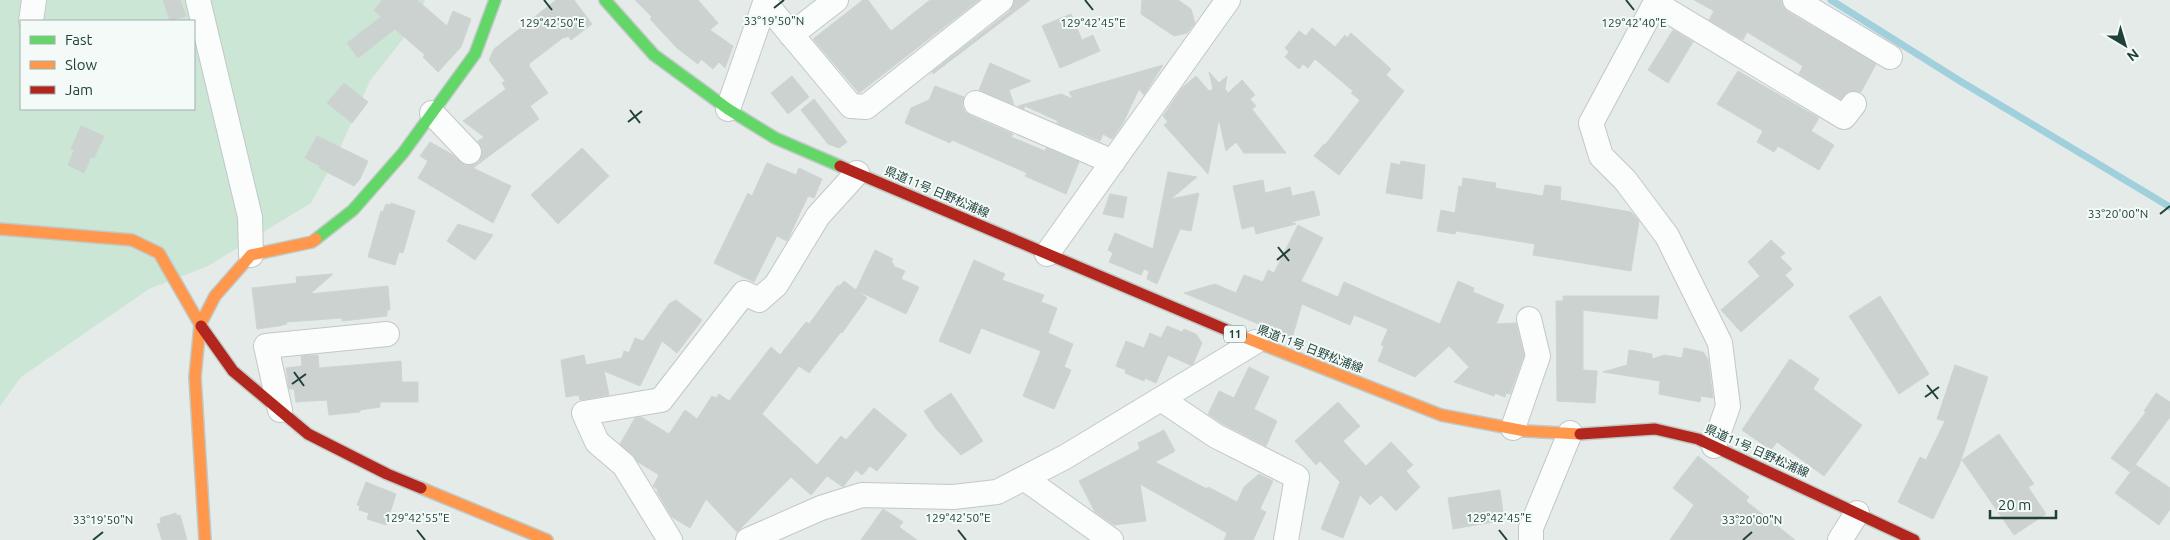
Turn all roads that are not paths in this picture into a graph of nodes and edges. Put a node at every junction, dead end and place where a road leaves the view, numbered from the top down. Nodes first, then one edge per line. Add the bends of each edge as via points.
1 (34, 0) edge
2 (198, 0) edge
3 (495, 0) edge
4 (605, 0) edge
5 (836, 0) edge
6 (1001, 0) edge
7 (1228, 0) edge
8 (1795, 0) edge
9 (766, 2) edge
10 (1656, 2) edge
11 (32, 20) edge
12 (791, 35) junction
13 (1890, 58) dead end
14 (976, 103) dead end
15 (1854, 104) dead end
16 (728, 109) junction
17 (432, 113) junction
18 (469, 152) dead end
19 (1113, 162) junction
20 (858, 173) junction
21 (0, 229) edge
22 (1047, 254) junction
23 (251, 255) junction
24 (1529, 319) dead end
25 (200, 325) junction
26 (388, 334) dead end
27 (1255, 342) junction
28 (1161, 399) junction
29 (280, 410) junction
30 (1513, 428) junction
31 (1570, 434) junction
32 (1714, 446) junction
33 (1024, 478) junction
34 (1858, 513) junction
35 (205, 540) edge
36 (548, 540) edge
37 (670, 540) edge
38 (748, 540) edge
39 (1111, 540) edge
40 (1286, 540) edge
41 (1531, 540) edge
42 (1840, 540) edge
43 (1914, 540) edge

1 - 11 street
2 - 23 street via 250,218
3 - 17 main road via 475,54
4 - 16 main road, 県道11号 日野松浦線 / 11 via 654,54
5 - 12 street
6 - 12 street via 866,107 851,106
7 - 19 street
8 - 13 street
9 - 12 street
9 - 16 street
10 - 15 street via 1844,117
10 - 32 street via 1592,123 1601,156 1625,180 1667,236 1720,343 1728,406
14 - 19 street
16 - 20 main road, 県道11号 日野松浦線 / 11 via 775,138
17 - 18 street
17 - 23 main road via 353,210 326,232 312,242
19 - 22 street
20 - 22 main road, 県道11号 日野松浦線 / 11
20 - 37 street via 818,216 776,285 759,300 744,293 661,400 584,413 598,442 624,465
21 - 25 main road via 132,240 159,254
22 - 27 main road, 県道11号 日野松浦線 / 11
23 - 25 main road via 215,296
24 - 30 street via 1538,356
25 - 29 main road via 234,371
25 - 35 main road via 195,377
26 - 29 street via 266,346
27 - 28 street
27 - 30 main road, 県道11号 日野松浦線 / 11 via 1441,415
28 - 33 street
28 - 40 street via 1216,436 1296,477
29 - 36 main road via 308,434 387,474
30 - 31 main road, 県道11号 日野松浦線 / 11
31 - 32 main road, 県道11号 日野松浦線 / 11 via 1655,429
31 - 41 street via 1531,528
32 - 34 main road, 県道11号 日野松浦線 / 11
33 - 38 street via 997,492 953,497 862,495 821,508
33 - 39 street
34 - 42 street
34 - 43 main road, 県道11号 日野松浦線 / 11

